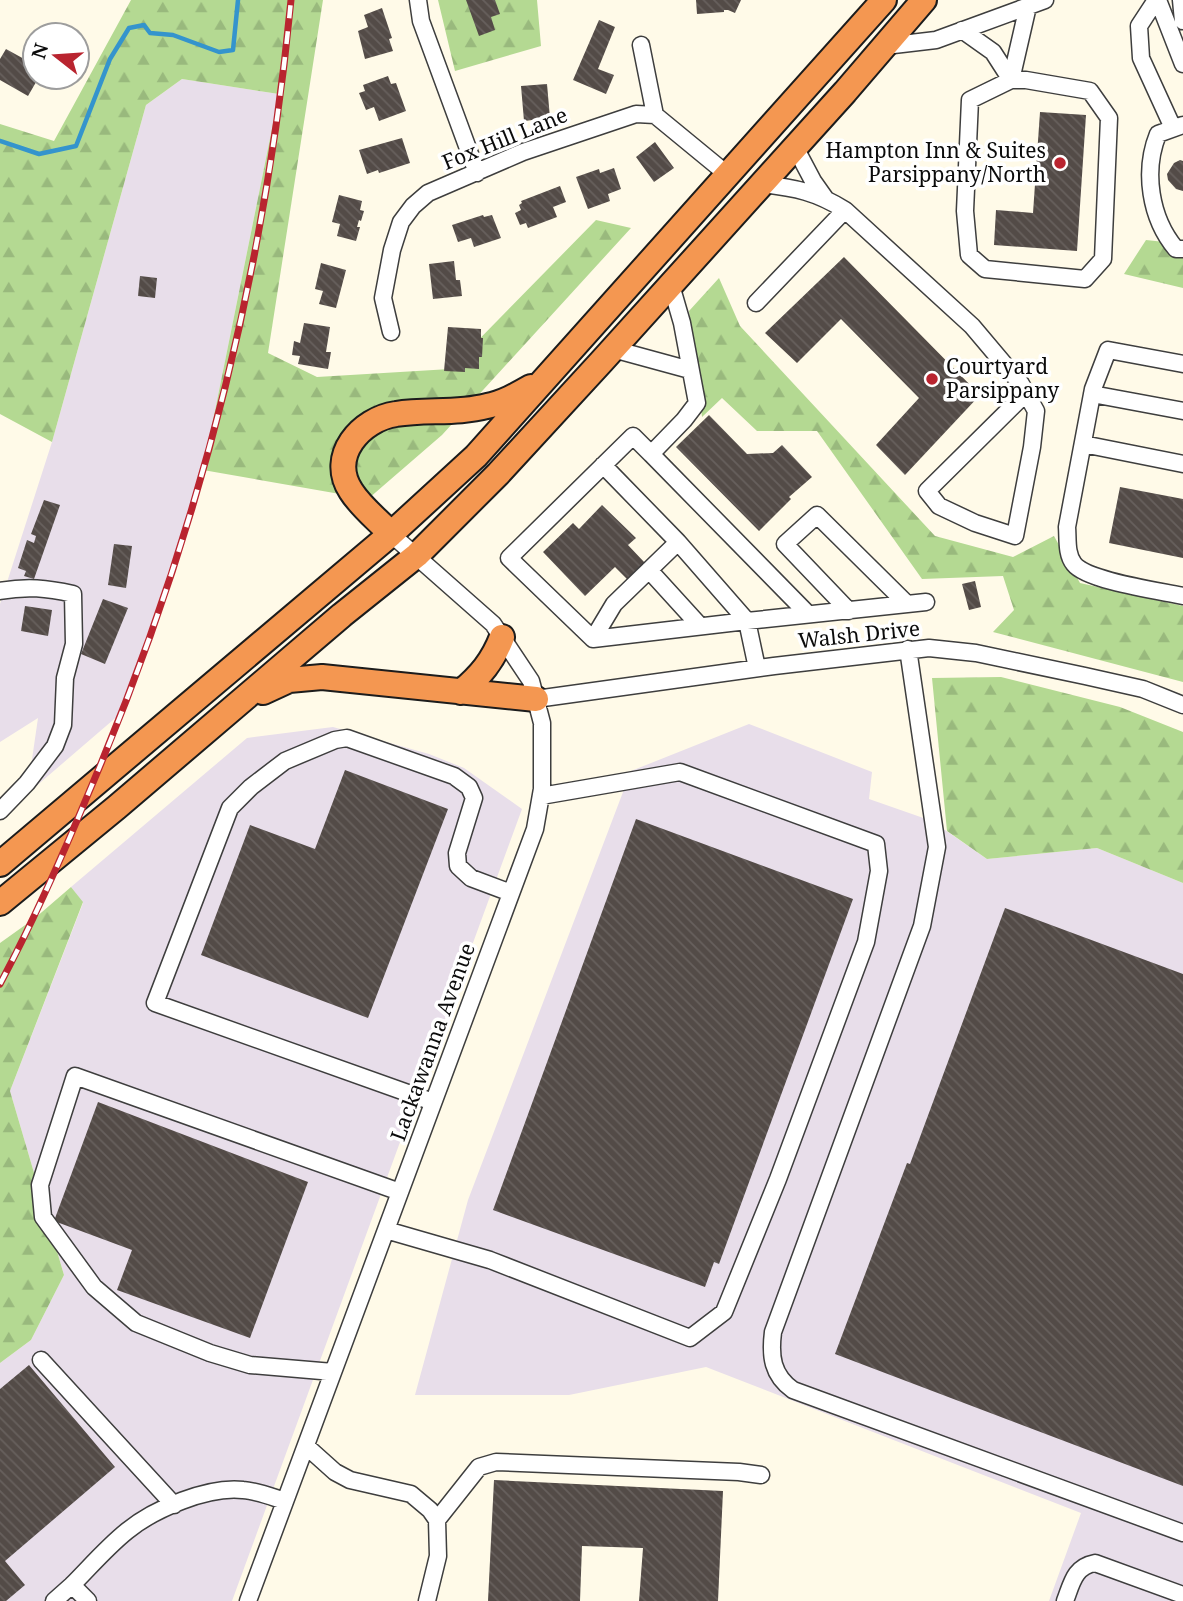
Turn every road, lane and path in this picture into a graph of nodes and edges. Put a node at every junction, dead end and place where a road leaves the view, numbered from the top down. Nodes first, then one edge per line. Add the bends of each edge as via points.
1 (418, 0) edge
2 (884, 0) edge
3 (924, 0) edge
4 (1045, 0) edge
5 (1157, 0) edge
6 (1181, 0) edge
7 (1028, 6) junction
8 (1183, 21) edge
9 (962, 30) junction
10 (640, 46) dead end
11 (885, 46) junction
12 (1183, 64) edge
13 (1011, 80) junction
14 (655, 115) junction
15 (1171, 129) edge
16 (795, 148) junction
17 (477, 173) junction
18 (728, 176) junction
19 (762, 184) junction
20 (825, 198) junction
21 (845, 210) junction
22 (1183, 249) edge
23 (671, 285) junction
24 (756, 303) dead end
25 (391, 332) dead end
26 (614, 349) junction
27 (1183, 364) edge
28 (690, 370) junction
29 (541, 382) junction
30 (1026, 393) junction
31 (1092, 394) junction
32 (1183, 411) edge
33 (1083, 444) junction
34 (651, 454) junction
35 (1183, 464) edge
36 (603, 466) junction
37 (391, 534) junction
38 (678, 542) junction
39 (417, 555) junction
40 (649, 570) junction
41 (0, 591) edge
42 (1183, 596) edge
43 (926, 602) dead end
44 (907, 604) junction
45 (849, 611) junction
46 (808, 614) junction
47 (747, 621) junction
48 (700, 626) junction
49 (502, 637) junction
50 (593, 639) junction
51 (908, 649) junction
52 (757, 668) junction
53 (461, 692) junction
54 (536, 699) junction
55 (240, 702) junction
56 (1183, 705) edge
57 (541, 796) junction
58 (2, 807) edge
59 (0, 864) edge
60 (511, 892) junction
61 (0, 903) edge
62 (433, 1102) junction
63 (400, 1192) junction
64 (386, 1230) junction
65 (41, 1360) dead end
66 (334, 1373) junction
67 (306, 1446) junction
68 (761, 1475) dead end
69 (285, 1501) junction
70 (174, 1505) junction
71 (437, 1520) junction
72 (1183, 1533) edge
73 (72, 1585) junction
74 (1183, 1594) edge
75 (54, 1601) edge
76 (88, 1601) edge
77 (248, 1601) edge
78 (427, 1601) edge
79 (1065, 1601) edge

1 - 17 street via 421,21
2 - 18 highway
3 - 11 highway
4 - 7 street
5 - 12 street
5 - 15 street via 1139,26 1141,58
6 - 8 street
7 - 9 street
7 - 13 street
9 - 11 street via 936,40
9 - 13 street via 993,52
10 - 14 street
11 - 16 highway
13 - 13 street via 970,100 965,211 969,255 985,269 1085,279 1103,259 1110,118 1090,91
14 - 17 street, Fox Hill Lane via 617,119
14 - 18 street
15 - 22 street via 1152,150 1152,201 1165,236 1176,249
16 - 19 highway
16 - 20 street
17 - 25 street, Fox Hill Lane via 428,193 401,222 383,298
18 - 29 highway
19 - 20 street via 800,188
19 - 23 highway
20 - 21 street
21 - 24 street
21 - 30 street via 972,326
23 - 26 highway
23 - 28 street
26 - 28 street
26 - 39 highway
27 - 31 street via 1108,350
28 - 34 street via 696,403
29 - 37 highway via 476,456
29 - 37 highway via 486,407 397,414 379,418 356,433 345,458 346,478 358,500
30 - 30 street via 1036,411 1015,536 939,506 927,491
31 - 32 street
31 - 33 street
33 - 35 street
33 - 42 street via 1067,527 1073,564 1086,574
34 - 36 street via 633,436
34 - 46 street
36 - 38 street
36 - 50 street via 509,558
37 - 39 street, Lackawanna Avenue
37 - 59 highway
38 - 40 street
38 - 47 street
39 - 49 street, Lackawanna Avenue
39 - 55 highway
40 - 48 street
40 - 50 street via 614,604
41 - 58 street via 45,587 74,594 74,644 65,678 63,725 55,746
43 - 44 street
44 - 45 street
44 - 45 street via 817,514 785,544
45 - 46 street
46 - 47 street
47 - 48 street
47 - 52 street
48 - 50 street
49 - 53 highway via 487,667
49 - 54 street, Lackawanna Avenue via 531,681
51 - 52 street, Walsh Drive
51 - 56 street, Walsh Drive via 976,653 1143,689
51 - 72 street via 936,847 930,889 922,926 773,1332 770,1353 775,1370 793,1390
52 - 54 street, Walsh Drive
53 - 54 highway
53 - 55 highway via 322,677 289,680
54 - 57 street, Lackawanna Avenue via 542,723
55 - 61 highway
57 - 60 street, Lackawanna Avenue via 535,829
57 - 64 street via 680,772 876,844 879,870 866,942 724,1312 690,1338 490,1261
60 - 62 street, Lackawanna Avenue
60 - 62 street via 471,878 458,866 457,853 474,798 470,787 454,776 347,738 335,740 285,761 230,808 156,1003
62 - 63 street, Lackawanna Avenue
63 - 64 street, Lackawanna Avenue
63 - 66 street via 75,1076 40,1185 43,1217 94,1287 136,1323 210,1353 250,1365
64 - 66 street, Lackawanna Avenue
65 - 70 street
66 - 67 street, Lackawanna Avenue
67 - 69 street, Lackawanna Avenue
67 - 71 street via 350,1480 411,1494
68 - 71 street via 496,1462 479,1467
69 - 70 street via 228,1489
69 - 77 street, Lackawanna Avenue
70 - 73 street via 126,1532
71 - 78 street via 438,1556
73 - 75 street
73 - 76 street
74 - 79 street via 1095,1563 1076,1572

